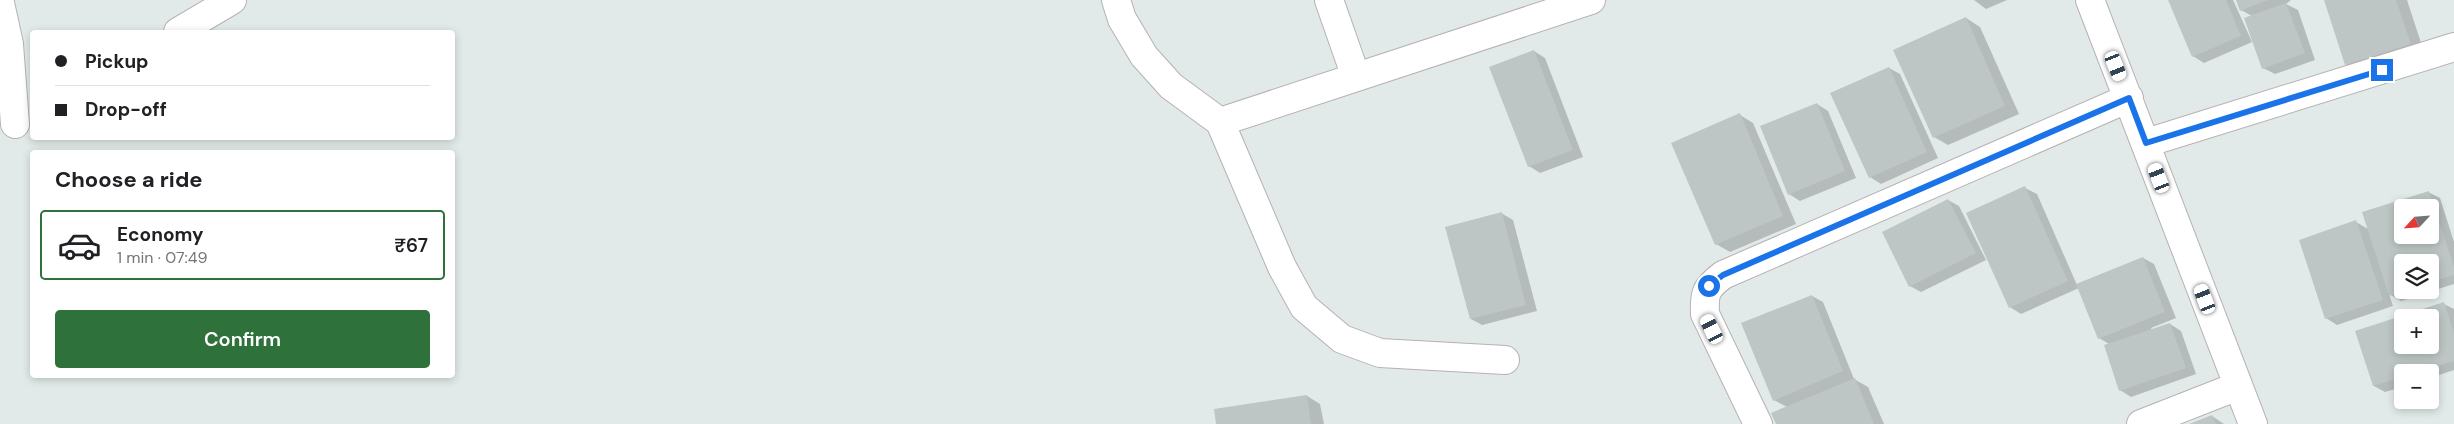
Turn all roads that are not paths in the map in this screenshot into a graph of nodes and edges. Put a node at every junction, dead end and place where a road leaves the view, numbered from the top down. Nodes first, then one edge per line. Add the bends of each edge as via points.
1 (232, 0) edge
2 (1116, 0) edge
3 (1329, 0) edge
4 (2090, 0) edge
5 (1580, 2) edge
6 (0, 3) edge
7 (181, 30) edge
8 (2454, 47) edge
9 (1356, 78) junction
10 (2129, 98) junction
11 (1220, 122) junction
12 (16, 123) edge
13 (2146, 143) junction
14 (1505, 360) dead end
15 (2238, 386) junction
16 (1758, 424) edge
17 (2141, 424) edge
18 (2252, 424) edge

1 - 7 street
2 - 11 street via 1122,19 1144,56 1171,86
3 - 9 street
4 - 10 street
5 - 9 street
6 - 12 street via 9,44
8 - 13 street
9 - 11 street
10 - 13 street
10 - 16 street via 1723,275 1709,286 1704,297 1705,314
11 - 14 street via 1282,267 1304,307 1342,339 1380,353
13 - 15 street
15 - 17 street
15 - 18 street

